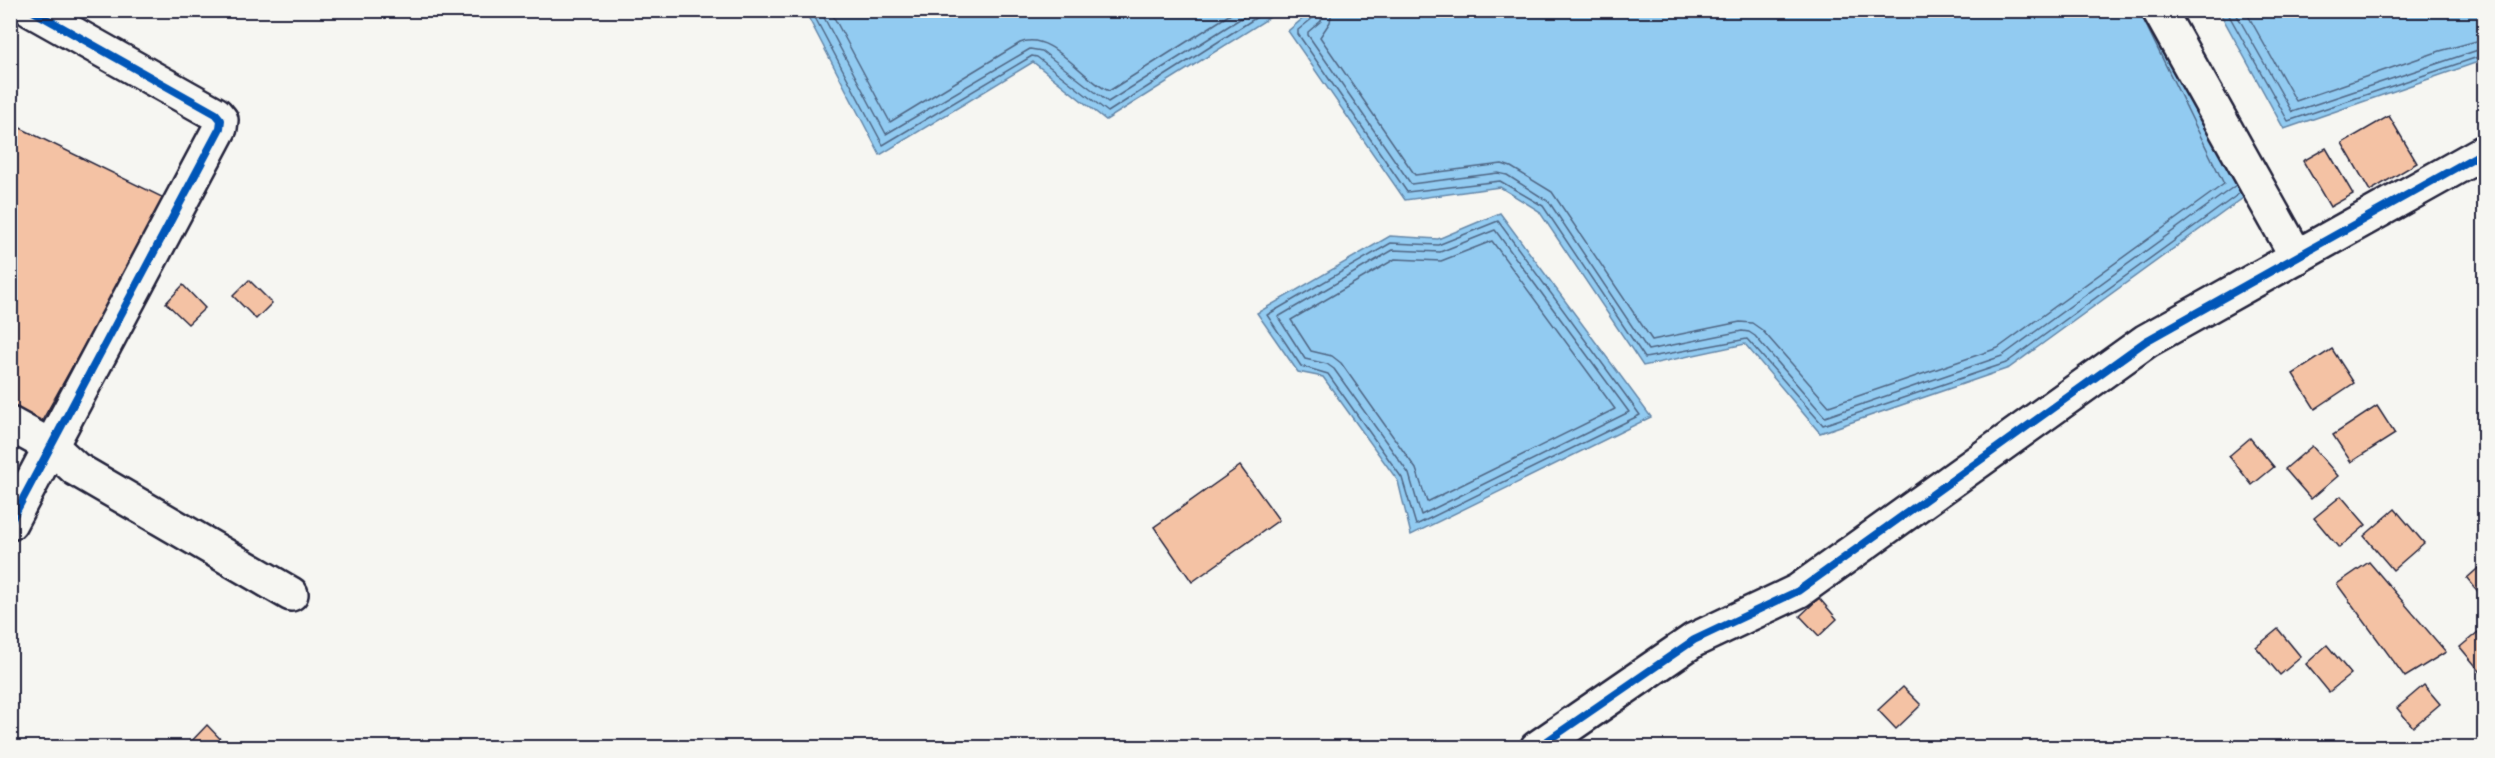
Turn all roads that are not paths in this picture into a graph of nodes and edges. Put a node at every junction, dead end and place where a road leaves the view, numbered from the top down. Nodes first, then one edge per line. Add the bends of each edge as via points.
1 (31, 10) edge
2 (2159, 10) edge
3 (2484, 152) edge
4 (2297, 257) junction
5 (10, 424) edge
6 (52, 447) junction
7 (10, 523) edge
8 (291, 594) dead end
9 (1537, 747) edge

1 - 6 street via 221,120
2 - 4 street
3 - 4 street
4 - 9 street via 2146,341 1798,591 1694,640
5 - 6 street
6 - 7 street
6 - 8 street via 76,469

